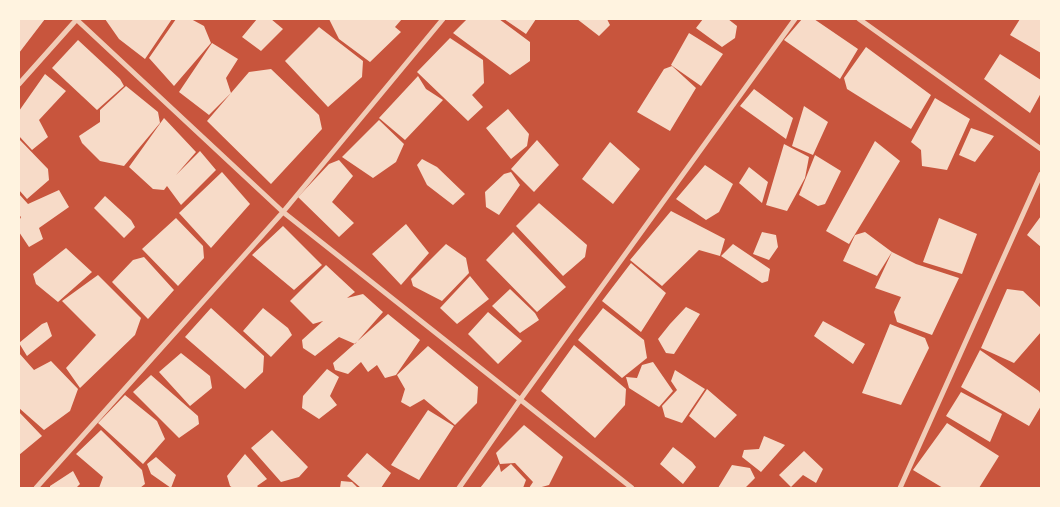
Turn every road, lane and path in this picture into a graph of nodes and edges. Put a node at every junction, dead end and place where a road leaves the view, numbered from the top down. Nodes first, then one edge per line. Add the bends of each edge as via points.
1 (76, 19) edge
2 (443, 19) edge
3 (795, 19) edge
4 (859, 19) edge
5 (19, 84) edge
6 (1041, 150) edge
7 (1041, 174) edge
8 (283, 212) junction
9 (520, 400) junction
10 (36, 488) edge
11 (460, 488) edge
12 (632, 488) edge
13 (900, 488) edge

1 - 5 street
1 - 8 street
2 - 8 street
3 - 9 street
4 - 6 street
7 - 13 street
8 - 9 street
8 - 10 street
9 - 11 street
9 - 12 street

